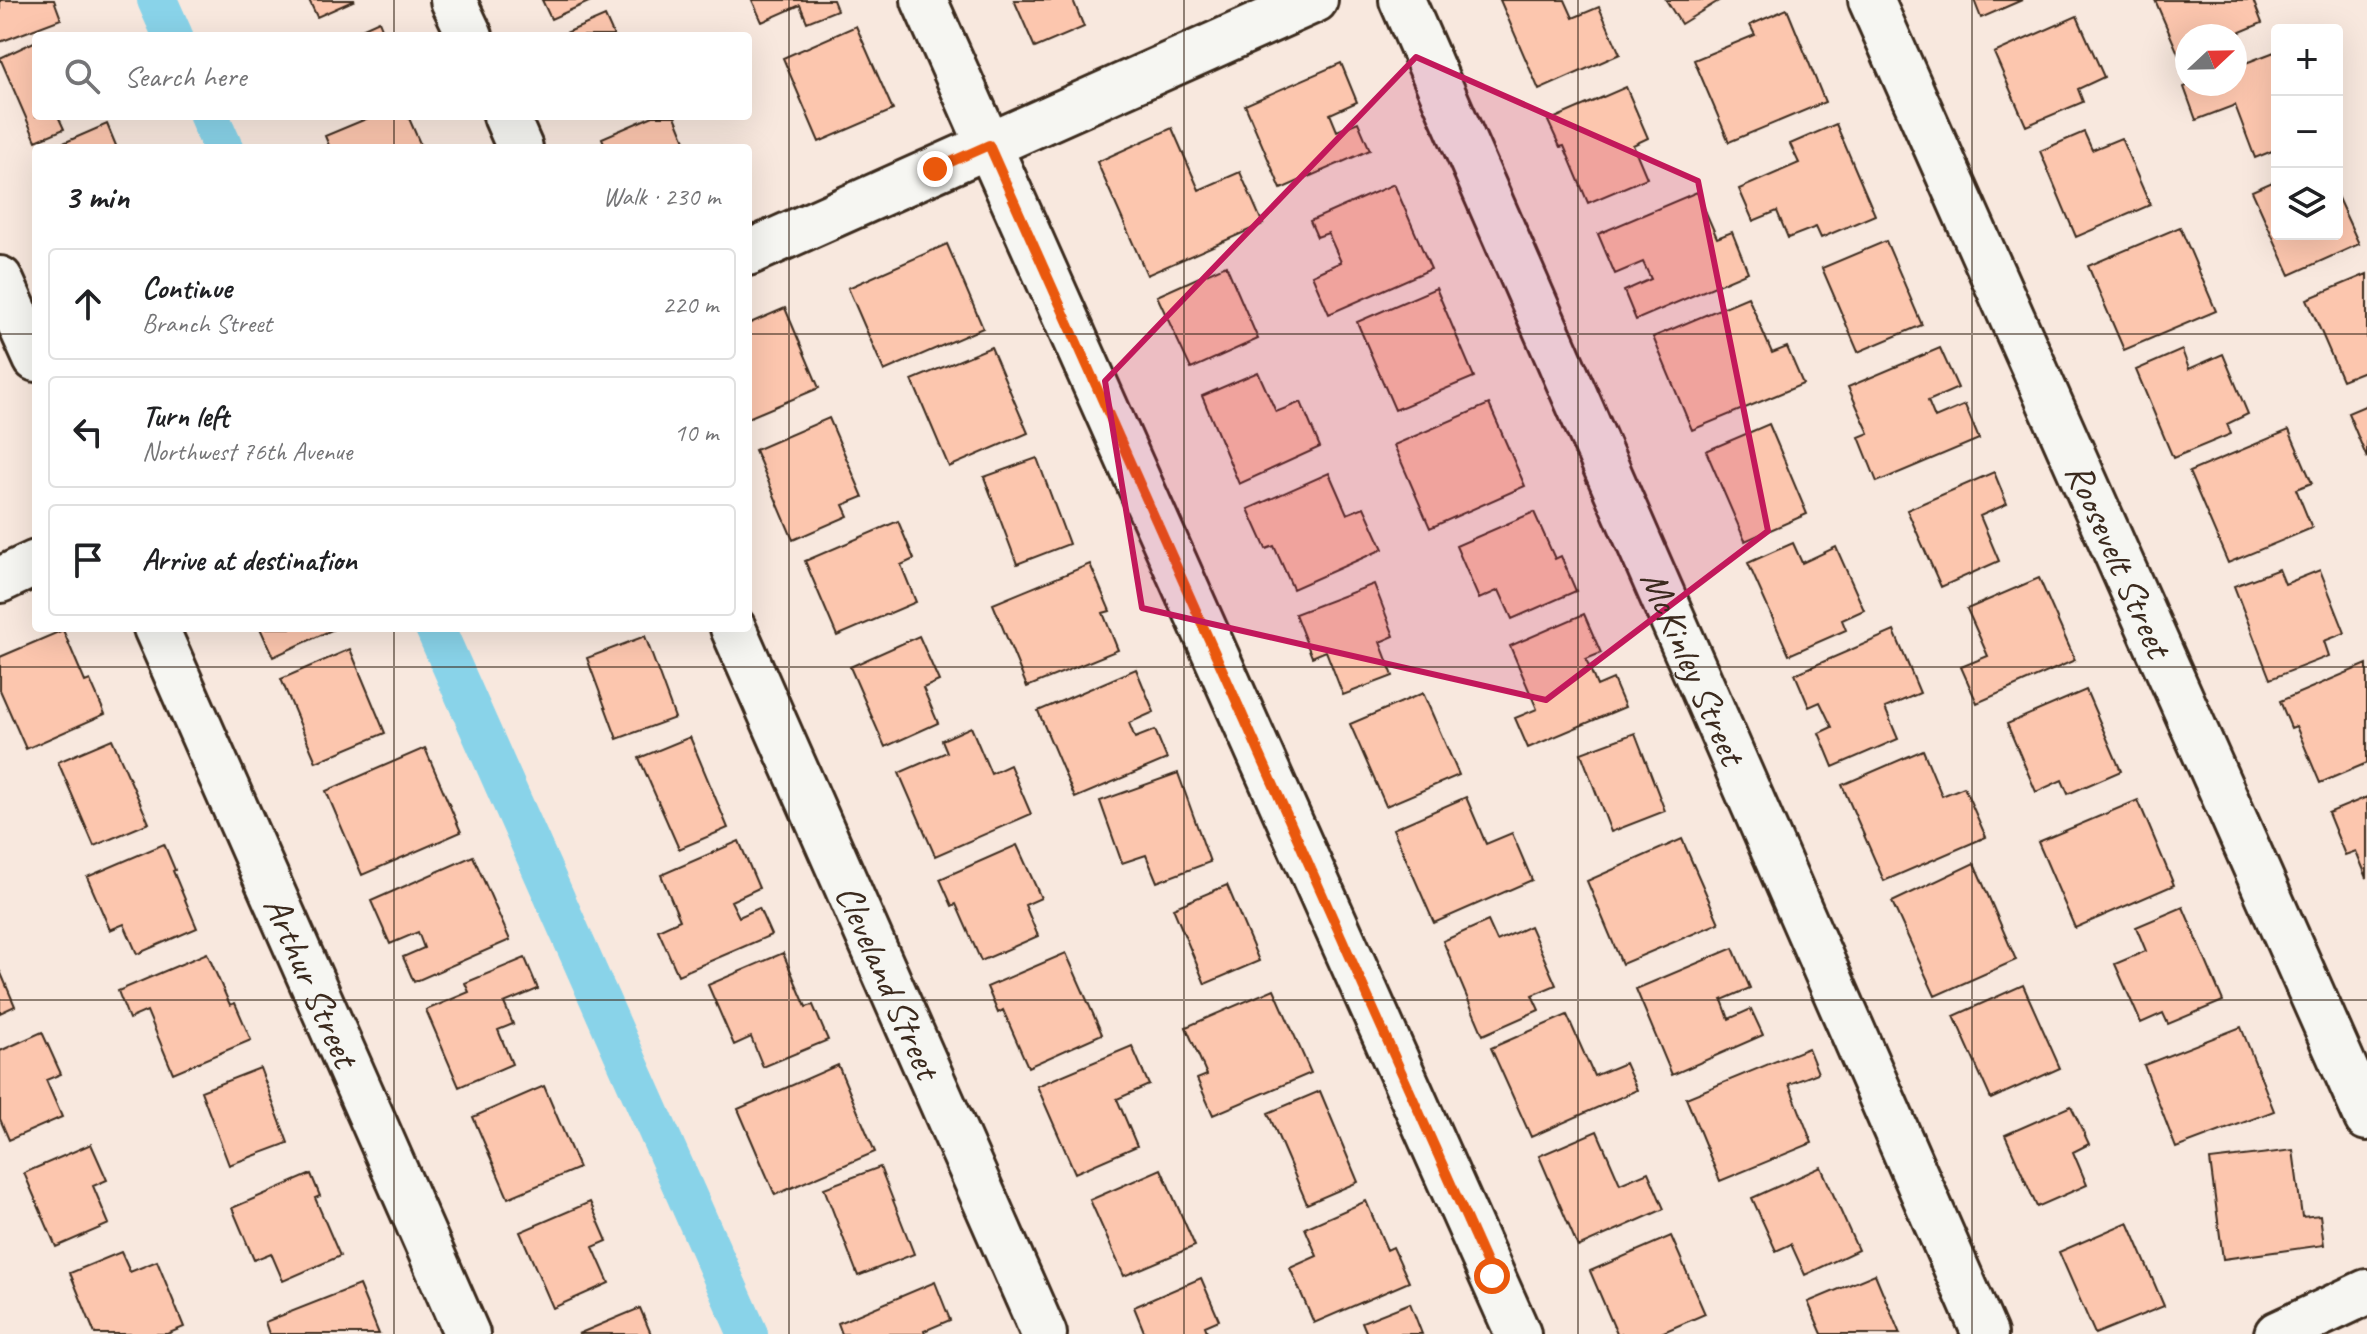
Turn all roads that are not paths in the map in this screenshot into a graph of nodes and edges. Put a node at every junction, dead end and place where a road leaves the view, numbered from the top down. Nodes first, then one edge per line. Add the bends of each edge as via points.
1 (453, 0) edge
2 (924, 0) edge
3 (1315, 0) edge
4 (1402, 0) edge
5 (1871, 0) edge
6 (468, 32) edge
7 (508, 120) edge
8 (518, 144) edge
9 (989, 145) junction
10 (752, 251) edge
11 (0, 279) edge
12 (32, 350) edge
13 (32, 565) edge
14 (0, 580) edge
15 (158, 632) edge
16 (735, 632) edge
17 (2367, 1118) edge
18 (2367, 1292) edge
19 (467, 1334) edge
20 (1044, 1334) edge
21 (1518, 1334) edge
22 (1985, 1334) edge
23 (2277, 1334) edge

1 - 6 street
2 - 9 street
3 - 9 street
4 - 22 street, McKinley Street
5 - 17 street, Roosevelt Street
7 - 8 street
9 - 10 street
9 - 21 street
11 - 12 street
13 - 14 street
15 - 19 street, Arthur Street
16 - 20 street, Cleveland Street
18 - 23 street

